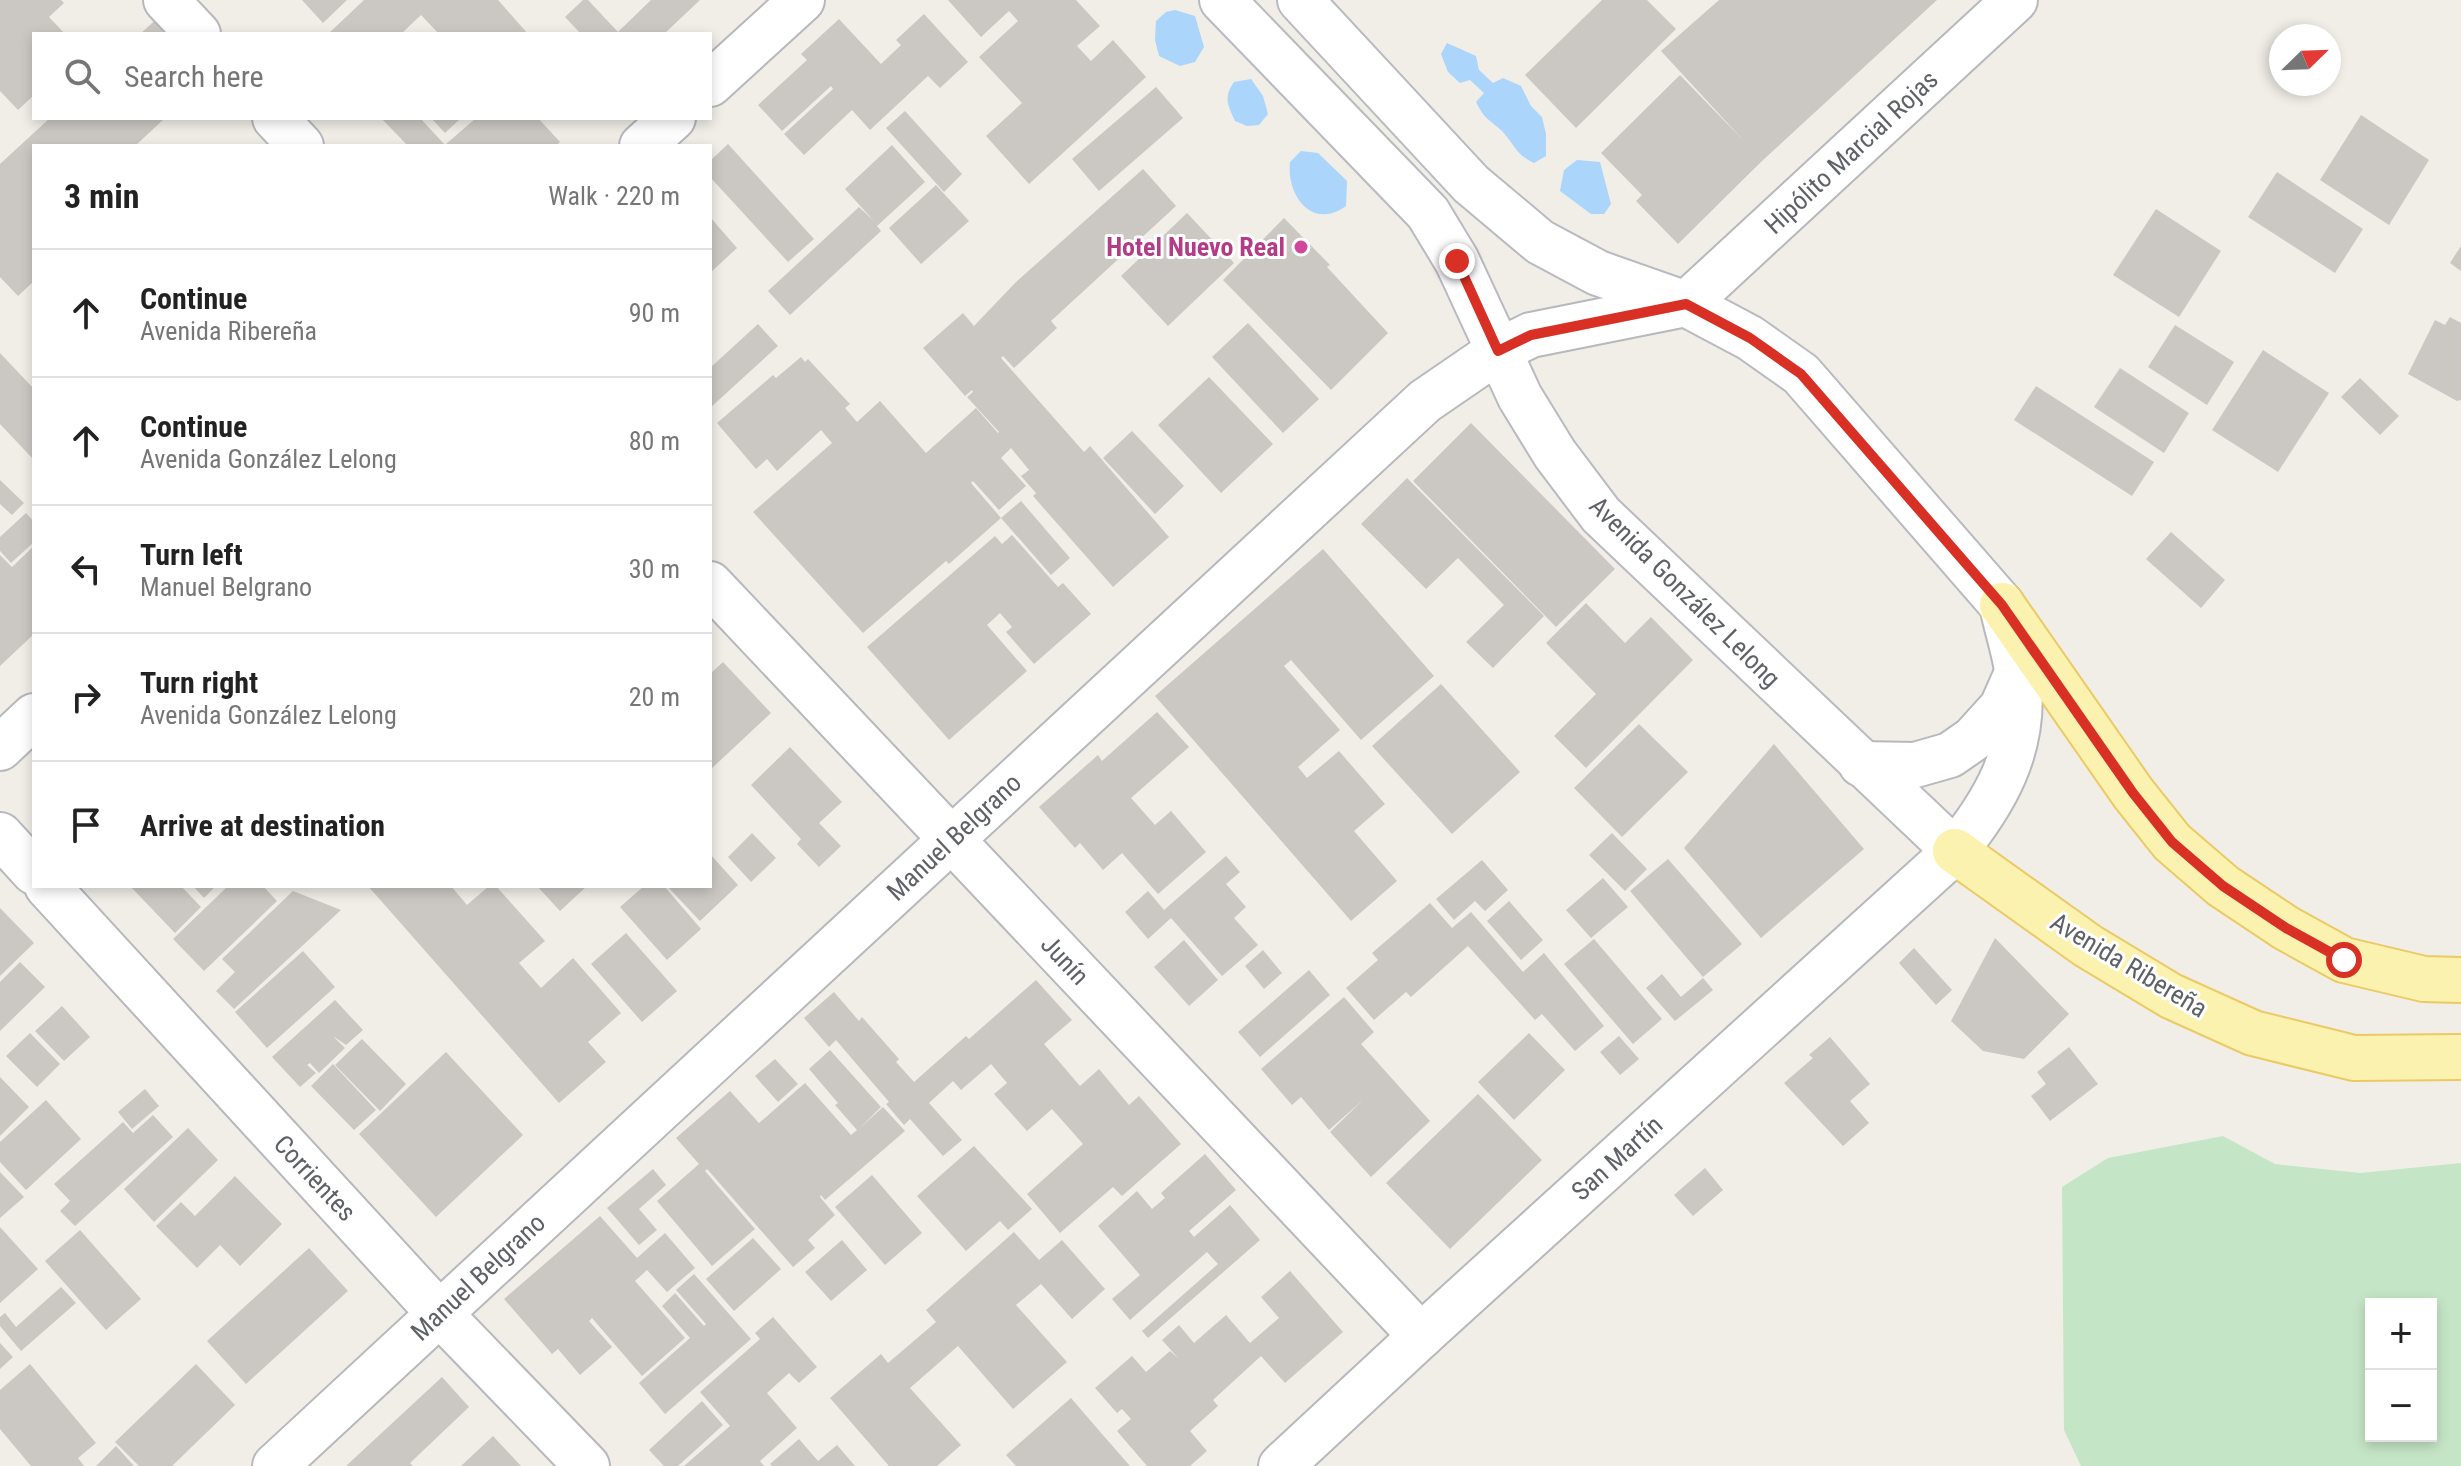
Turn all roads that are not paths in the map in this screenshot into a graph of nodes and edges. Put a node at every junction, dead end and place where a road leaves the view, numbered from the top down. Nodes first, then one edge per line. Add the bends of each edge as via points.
1 (166, 0) edge
2 (802, 0) edge
3 (1222, 0) edge
4 (1300, 0) edge
5 (2015, 0) edge
6 (196, 32) edge
7 (712, 82) edge
8 (277, 120) edge
9 (671, 120) edge
10 (299, 144) edge
11 (644, 144) edge
12 (1437, 147) junction
13 (1401, 185) junction
14 (1686, 304) junction
15 (1498, 351) junction
16 (712, 586) edge
17 (2002, 605) junction
18 (2017, 673) junction
19 (32, 718) edge
20 (0, 748) edge
21 (1861, 764) junction
22 (0, 835) edge
23 (951, 840) junction
24 (1955, 851) junction
25 (32, 870) edge
26 (49, 888) edge
27 (2461, 980) edge
28 (2461, 1057) edge
29 (439, 1313) junction
30 (1421, 1336) junction
31 (275, 1466) edge
32 (587, 1466) edge
33 (1281, 1466) edge

1 - 6 street
2 - 7 street
3 - 13 street, Avenida González Lelong
4 - 12 street
5 - 14 street, Hipólito Marcial Rojas
8 - 10 street
9 - 11 street
12 - 13 street
12 - 14 street via 1471,184 1540,242 1598,273
13 - 15 street, Avenida González Lelong via 1428,213 1457,261
14 - 15 street, Manuel Belgrano via 1531,335
14 - 17 street via 1750,338 1801,374
15 - 21 street, Avenida González Lelong via 1548,443 1601,515
15 - 23 street, Manuel Belgrano via 1425,401
16 - 23 street, Junín
17 - 18 street, San Martín
17 - 27 main road via 2133,793 2172,842 2223,886 2344,960 2424,979
18 - 21 street via 2002,707 1950,755 1915,765
18 - 24 street, San Martín via 2019,729 2006,774 1983,817
19 - 20 street
21 - 24 street, Avenida González Lelong
22 - 25 street
23 - 29 street, Manuel Belgrano
23 - 30 street, Junín
24 - 28 main road, Avenida Ribereña via 2088,946 2171,996 2253,1033 2354,1058
24 - 30 street, San Martín
26 - 29 street, Corrientes
29 - 31 street, Manuel Belgrano
29 - 32 street, Corrientes
30 - 33 street, San Martín

